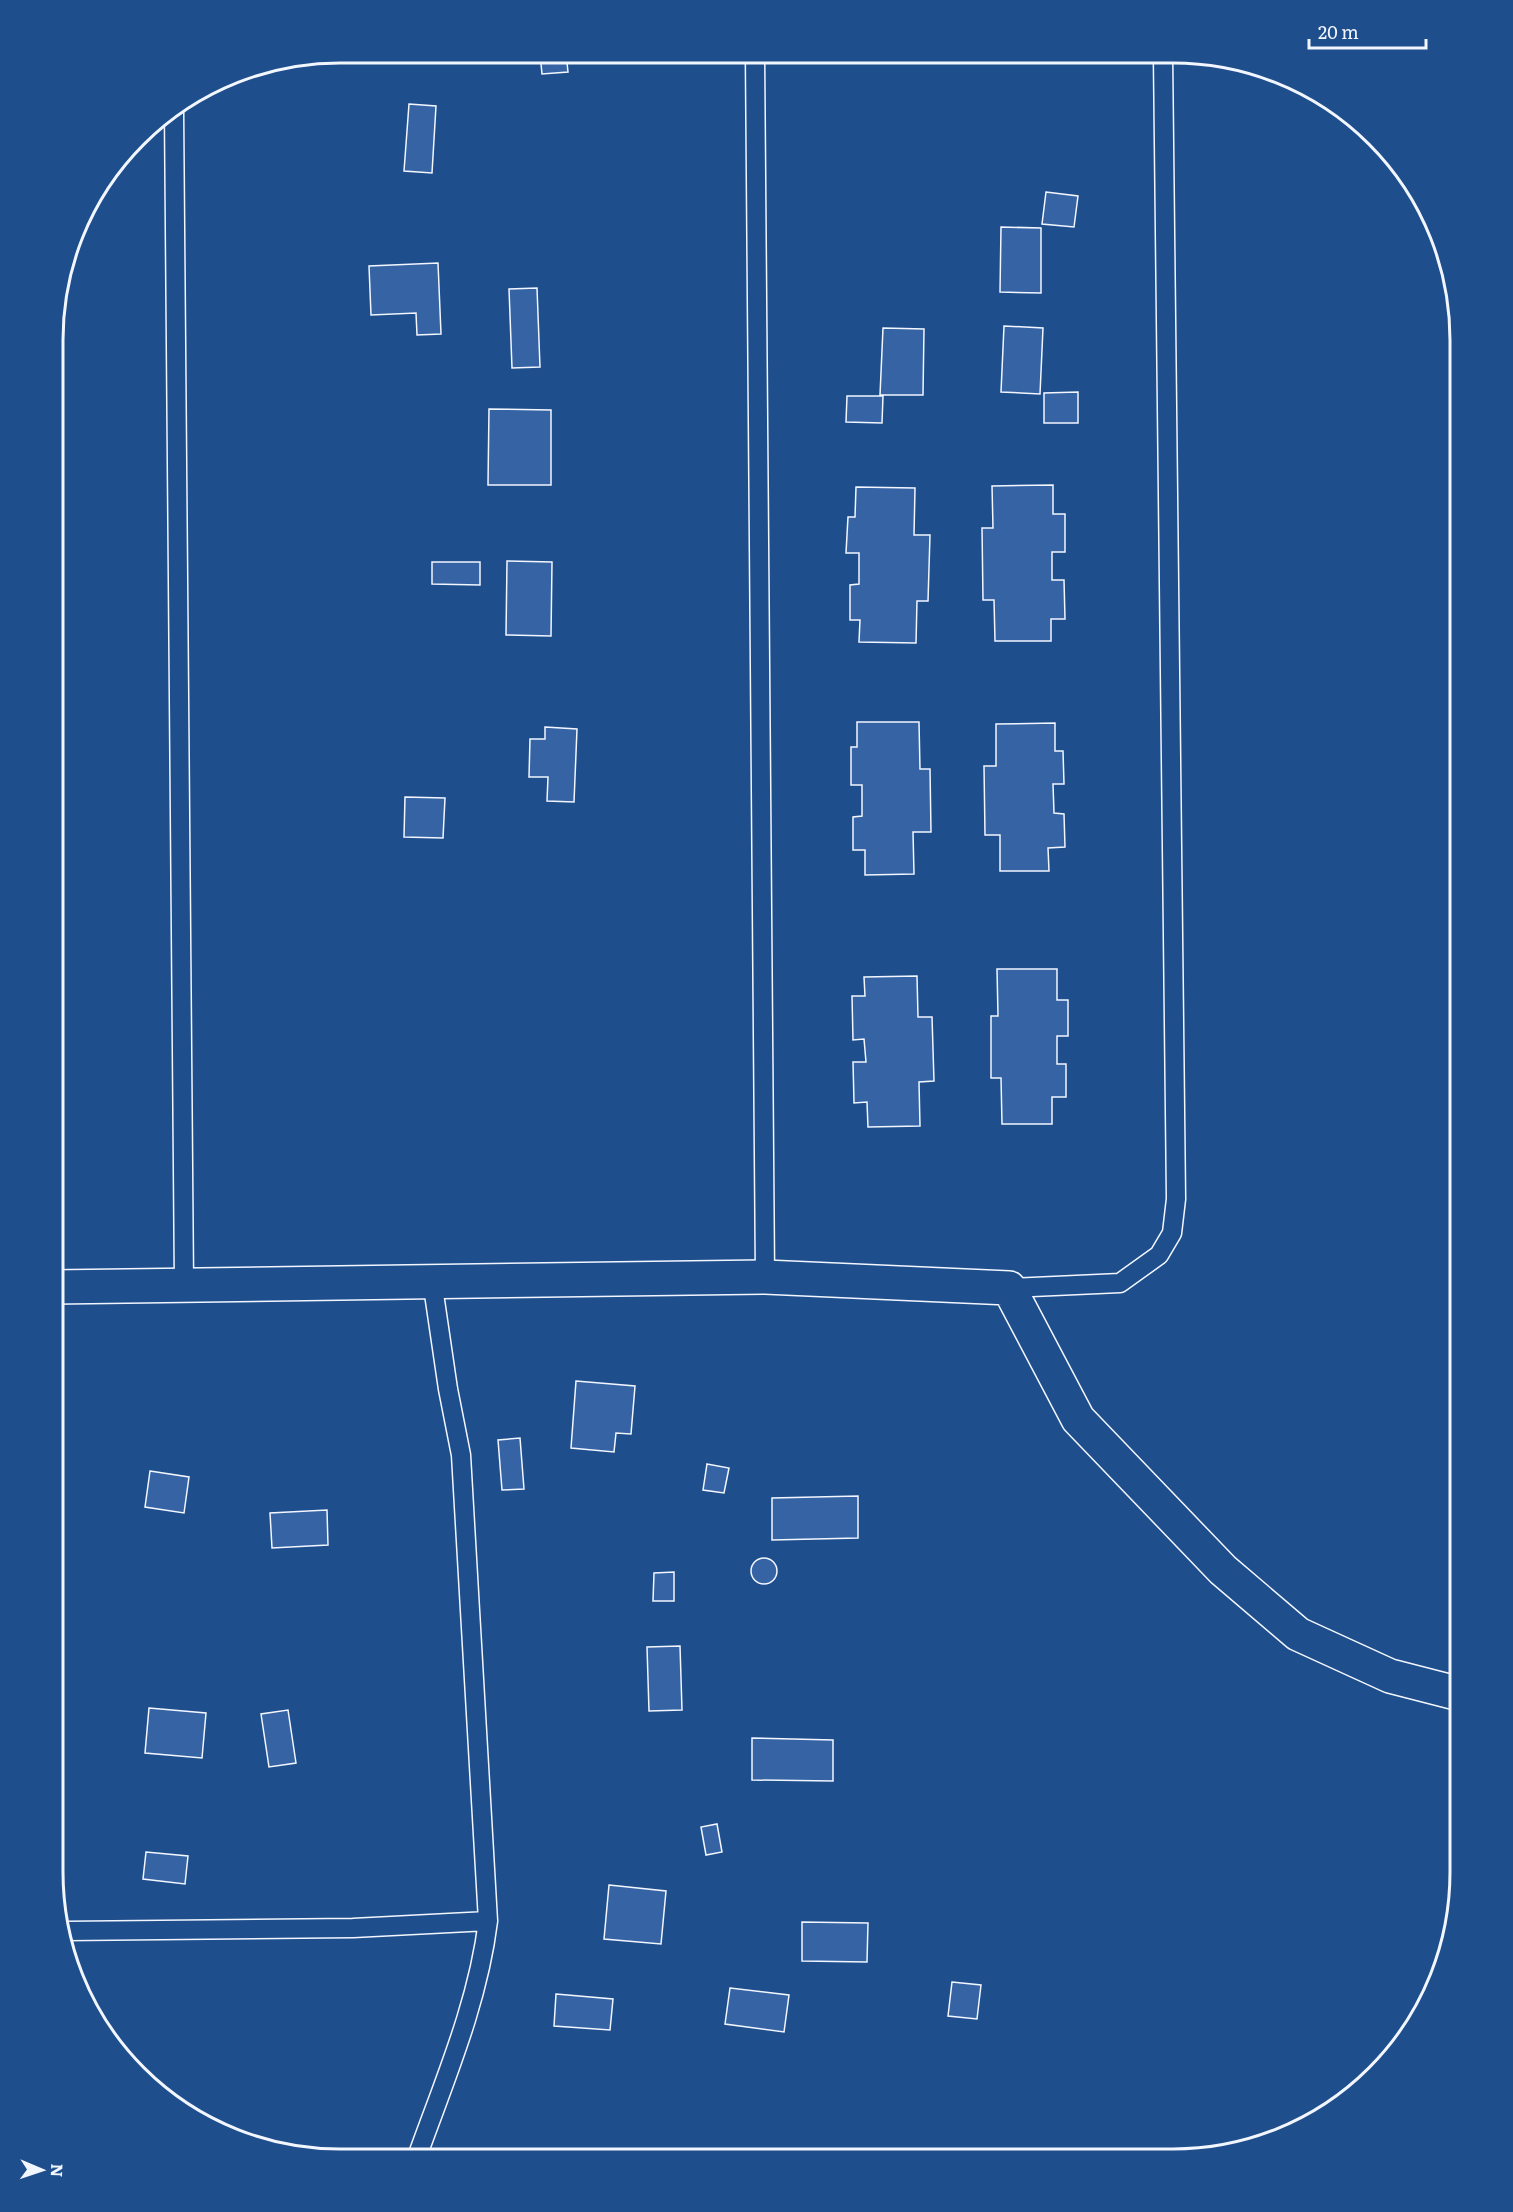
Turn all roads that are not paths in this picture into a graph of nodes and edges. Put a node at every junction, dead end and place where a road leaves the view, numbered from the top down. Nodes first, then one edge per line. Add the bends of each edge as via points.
1 (756, 63) edge
2 (1163, 63) edge
3 (174, 119) edge
4 (765, 1277) junction
5 (432, 1280) junction
6 (184, 1285) junction
7 (63, 1287) edge
8 (1009, 1288) junction
9 (1450, 1691) edge
10 (488, 1921) junction
11 (69, 1931) edge
12 (420, 2149) edge

1 - 4 lane
2 - 8 lane via 1176,1199 1172,1233 1159,1255 1120,1282
3 - 6 lane
4 - 5 street
4 - 8 street
5 - 6 street
5 - 10 lane via 461,1455
6 - 7 street
8 - 9 street via 1078,1419 1223,1570 1298,1634 1390,1676
10 - 11 lane via 353,1928
10 - 12 lane via 483,1964

